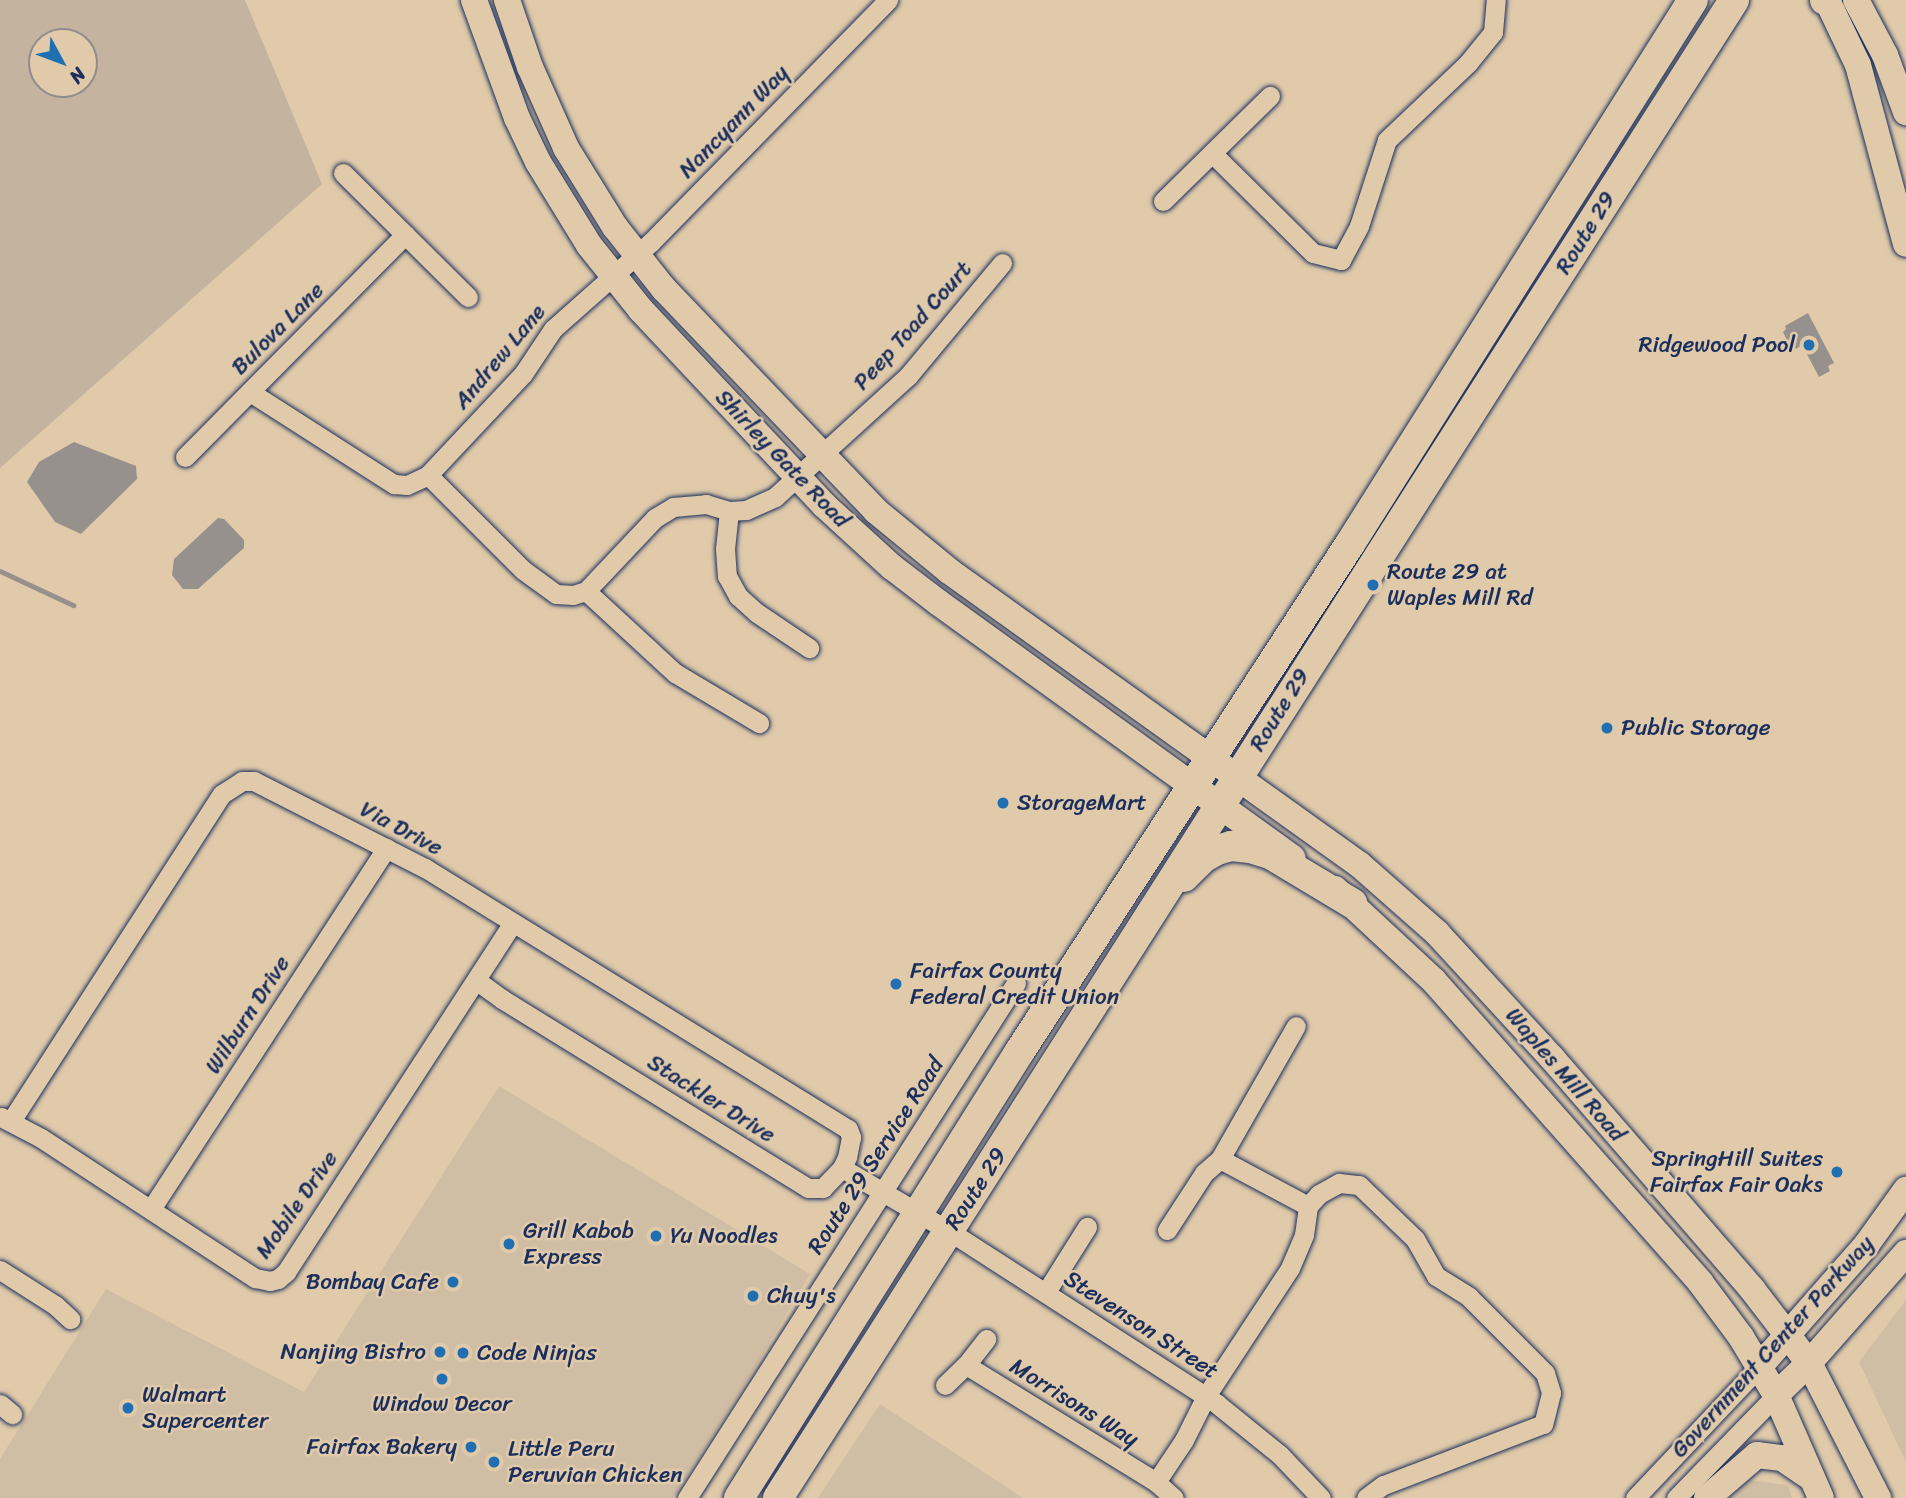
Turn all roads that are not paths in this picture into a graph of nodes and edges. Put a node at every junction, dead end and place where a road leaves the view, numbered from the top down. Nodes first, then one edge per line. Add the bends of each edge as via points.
1 (474, 0) edge
2 (507, 0) edge
3 (888, 0) edge
4 (1496, 0) edge
5 (1693, 0) edge
6 (1734, 0) edge
7 (1756, 0) edge
8 (1834, 0) edge
9 (1715, 30) junction
10 (1270, 96) dead end
11 (1906, 112) edge
12 (1212, 153) junction
13 (343, 173) dead end
14 (1163, 201) dead end
15 (405, 235) junction
16 (1906, 244) edge
17 (636, 256) junction
18 (1002, 263) dead end
19 (613, 277) junction
20 (468, 297) dead end
21 (250, 392) junction
22 (822, 456) junction
23 (185, 457) dead end
24 (428, 475) junction
25 (798, 478) junction
26 (729, 511) junction
27 (586, 591) junction
28 (809, 648) dead end
29 (759, 723) dead end
30 (1212, 759) junction
31 (1237, 778) junction
32 (1194, 785) junction
33 (1220, 804) junction
34 (386, 848) junction
35 (1352, 903) junction
36 (513, 923) junction
37 (1138, 935) junction
38 (476, 980) junction
39 (1016, 983) dead end
40 (1296, 1026) dead end
41 (6, 1119) edge
42 (1220, 1159) junction
43 (842, 1168) junction
44 (1906, 1190) edge
45 (881, 1194) junction
46 (1308, 1206) junction
47 (151, 1209) junction
48 (919, 1214) junction
49 (1087, 1227) dead end
50 (1167, 1230) dead end
51 (949, 1231) junction
52 (1906, 1252) edge
53 (0, 1270) edge
54 (1046, 1292) junction
55 (70, 1319) dead end
56 (1787, 1335) junction
57 (986, 1339) dead end
58 (1809, 1363) junction
59 (966, 1365) junction
60 (1760, 1366) junction
61 (944, 1385) dead end
62 (1776, 1395) junction
63 (1206, 1396) junction
64 (1156, 1482) junction
65 (1816, 1488) edge
66 (687, 1498) edge
67 (739, 1498) edge
68 (778, 1498) edge
69 (1174, 1498) edge
70 (1321, 1498) edge
71 (1366, 1498) edge
72 (1635, 1498) edge
73 (1676, 1498) edge
74 (1707, 1498) edge
75 (1878, 1498) edge

1 - 19 main road, Shirley Gate Road via 500,78 538,162
2 - 17 main road, Shirley Gate Road via 566,148
3 - 17 street, Nancyann Way
4 - 12 street via 1493,32 1468,63 1387,140 1359,226 1342,260 1313,253
5 - 30 main road, Route 29
6 - 9 main road, Route 29
7 - 9 main road
8 - 11 main road via 1885,55
8 - 16 main road via 1858,65
9 - 31 main road, Route 29
10 - 12 street
12 - 14 street
13 - 15 street
15 - 20 street
15 - 21 street, Bulova Lane
17 - 19 street, Nancyann Way
17 - 22 main road, Shirley Gate Road
18 - 22 street, Peep Toad Court via 908,376
19 - 24 street, Andrew Lane via 553,330 523,374
19 - 25 main road, Shirley Gate Road
21 - 23 street, Bulova Lane
21 - 24 street via 394,484 407,485
22 - 25 street, Peep Toad Court
22 - 30 main road, Shirley Gate Road via 876,511 949,571
24 - 27 street via 523,570 556,594
25 - 26 street, Peep Toad Court via 759,506
25 - 32 main road, Shirley Gate Road via 902,574
26 - 27 street via 706,505 673,507 654,518
26 - 28 street via 727,576 738,596
27 - 29 street via 675,673
30 - 31 main road, Shirley Gate Road
30 - 32 main road, Route 29
31 - 33 main road, Route 29
31 - 56 main road, Waples Mill Road via 1392,890 1460,957 1728,1259
32 - 33 main road, Shirley Gate Road
32 - 48 main road, Route 29
33 - 35 main road, Waples Mill Road
33 - 37 main road, Route 29
34 - 36 street, Via Drive
34 - 41 street, Via Drive via 263,784 242,781 231,786
34 - 47 street, Wilburn Drive
35 - 37 main road via 1270,854 1231,846 1203,858
35 - 60 main road, Waples Mill Road via 1434,981 1700,1282
36 - 38 street, Mobile Drive
36 - 43 street, Via Drive via 848,1129 851,1137
37 - 51 main road, Route 29
38 - 43 street, Stackler Drive via 808,1188 823,1188
38 - 47 street, Mobile Drive via 278,1279 255,1278
39 - 45 street, Route 29 Service Road
40 - 42 street
41 - 47 street, Mobile Drive
42 - 46 street
42 - 50 street via 1204,1173
43 - 45 street
44 - 56 main road, Government Center Parkway via 1867,1244
45 - 48 street
45 - 66 street, Route 29 Service Road
46 - 63 street via 1304,1235 1290,1268
46 - 71 street via 1339,1182 1359,1185 1415,1239 1436,1276 1469,1297 1545,1373 1551,1393 1544,1424 1383,1485
48 - 51 street, Stevenson Street
48 - 67 main road, Route 29
49 - 54 street
51 - 54 street, Stevenson Street
51 - 68 main road, Route 29
52 - 58 main road, Government Center Parkway
53 - 55 street
54 - 63 street, Stevenson Street
56 - 58 main road, Waples Mill Road
56 - 60 main road, Government Center Parkway
57 - 59 street
58 - 62 main road, Government Center Parkway
58 - 75 main road, Waples Mill Road
59 - 61 street
59 - 64 street, Morrisons Way
60 - 62 main road, Waples Mill Road
60 - 72 street, Government Center Parkway
62 - 65 main road, Waples Mill Road
62 - 73 street, Government Center Parkway
63 - 64 street
63 - 70 street, Stevenson Street via 1248,1427
64 - 69 street, Morrisons Way
65 - 74 main road via 1782,1458 1757,1455

